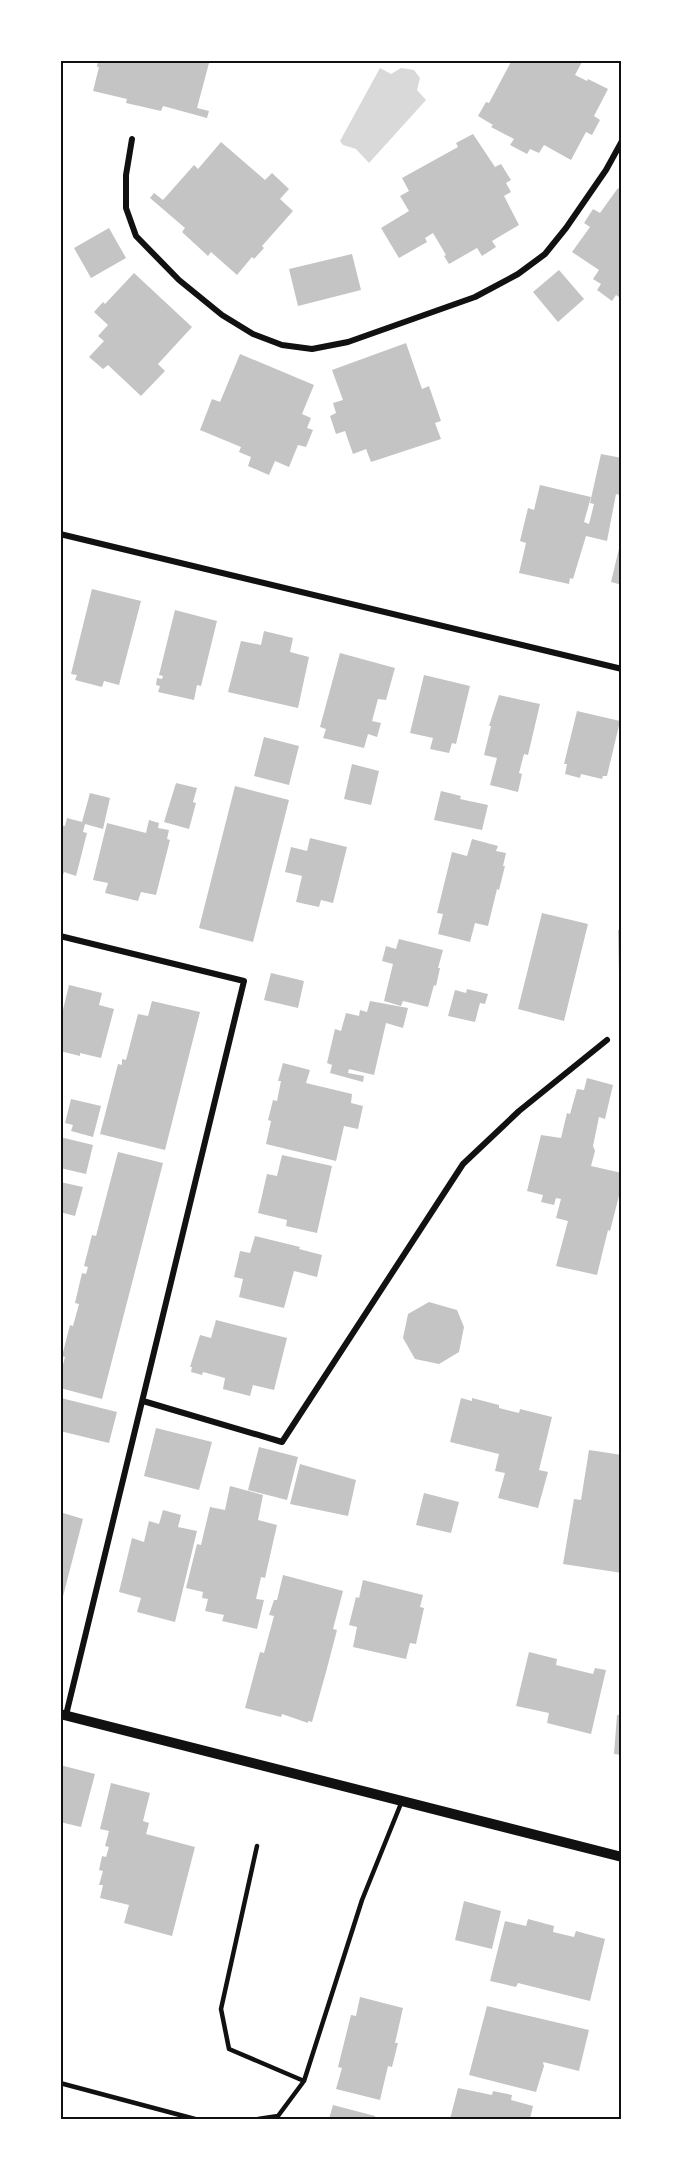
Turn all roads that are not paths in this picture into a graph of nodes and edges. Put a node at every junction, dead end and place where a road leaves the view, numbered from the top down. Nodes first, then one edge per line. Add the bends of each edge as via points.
1 (132, 139) dead end
2 (622, 141) edge
3 (60, 534) edge
4 (622, 669) edge
5 (60, 936) edge
6 (607, 1040) dead end
7 (143, 1401) junction
8 (63, 1715) edge
9 (402, 1801) junction
10 (257, 1846) dead end
11 (622, 1857) edge
12 (304, 2081) junction
13 (60, 2083) edge
14 (195, 2119) edge
15 (258, 2119) edge

1 - 2 street via 126,208 136,236 179,280 222,315 253,334 282,345 312,349 348,342 476,297 518,274 544,254 566,228
3 - 4 street
5 - 7 street via 244,981
6 - 7 street via 519,1111 463,1164 282,1442
7 - 8 street
8 - 9 street
9 - 11 street
9 - 12 lane via 363,1900
10 - 12 lane via 221,2009 229,2049
12 - 15 lane via 278,2116
13 - 14 lane

